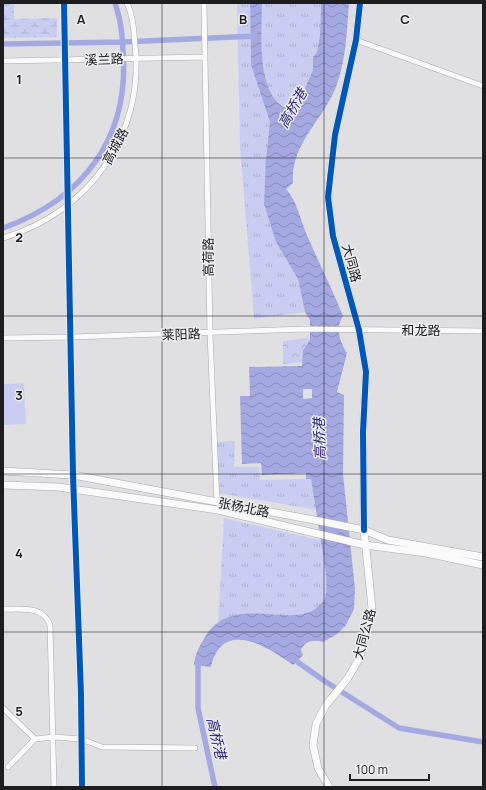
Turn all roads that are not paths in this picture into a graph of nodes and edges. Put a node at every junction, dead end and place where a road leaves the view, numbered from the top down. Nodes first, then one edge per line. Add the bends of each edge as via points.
1 (64, 3) edge
2 (127, 3) edge
3 (204, 3) edge
4 (360, 3) edge
5 (356, 40) junction
6 (205, 56) junction
7 (138, 58) junction
8 (66, 60) junction
9 (3, 61) edge
10 (483, 86) edge
11 (69, 204) junction
12 (3, 238) edge
13 (355, 330) junction
14 (483, 330) edge
15 (210, 333) junction
16 (3, 338) edge
17 (72, 338) junction
18 (3, 471) edge
19 (73, 475) junction
20 (3, 484) edge
21 (74, 489) junction
22 (216, 502) junction
23 (218, 510) junction
24 (364, 530) junction
25 (365, 545) junction
26 (483, 557) edge
27 (483, 565) edge
28 (3, 609) edge
29 (3, 708) edge
30 (54, 737) junction
31 (35, 739) junction
32 (81, 739) junction
33 (195, 748) dead end
34 (8, 767) dead end
35 (54, 787) edge
36 (82, 787) edge
37 (330, 787) edge

1 - 8 street
2 - 7 street, 高城路
3 - 6 street, 高荷路
4 - 5 main road, 大同路
5 - 10 street
5 - 13 main road, 大同路 via 335,135 328,197 333,236
6 - 7 street, 溪兰路
6 - 15 street, 高荷路
7 - 8 street, 溪兰路
7 - 11 street, 高城路 via 136,90 129,120 113,155 93,182
8 - 9 street, 溪兰路
8 - 11 street
11 - 12 street, 高城路 via 47,220
11 - 17 street
13 - 14 street, 和龙路
13 - 15 street, 莱阳路 via 304,329
13 - 24 main road, 大同路 via 366,372 363,432
15 - 17 street, 莱阳路
15 - 22 street, 高荷路
16 - 17 street, 莱阳路
17 - 19 street
18 - 19 main road, 张杨北路
19 - 21 street
19 - 22 main road, 张杨北路
20 - 21 main road, 张杨北路
21 - 23 main road, 张杨北路
21 - 32 street
22 - 23 street, 高荷路
22 - 24 main road, 张杨北路
23 - 25 main road, 张杨北路
24 - 25 main road, 大同公路
24 - 26 main road, 张杨北路 via 388,540
25 - 27 main road, 张杨北路 via 426,553
25 - 37 main road, 大同公路 via 372,608 360,657 348,678 326,705 316,724 313,744 318,768
28 - 30 street via 38,611 48,619
29 - 31 street
30 - 31 street
30 - 32 street
30 - 35 street
31 - 34 street
32 - 33 street via 102,747
32 - 36 street

